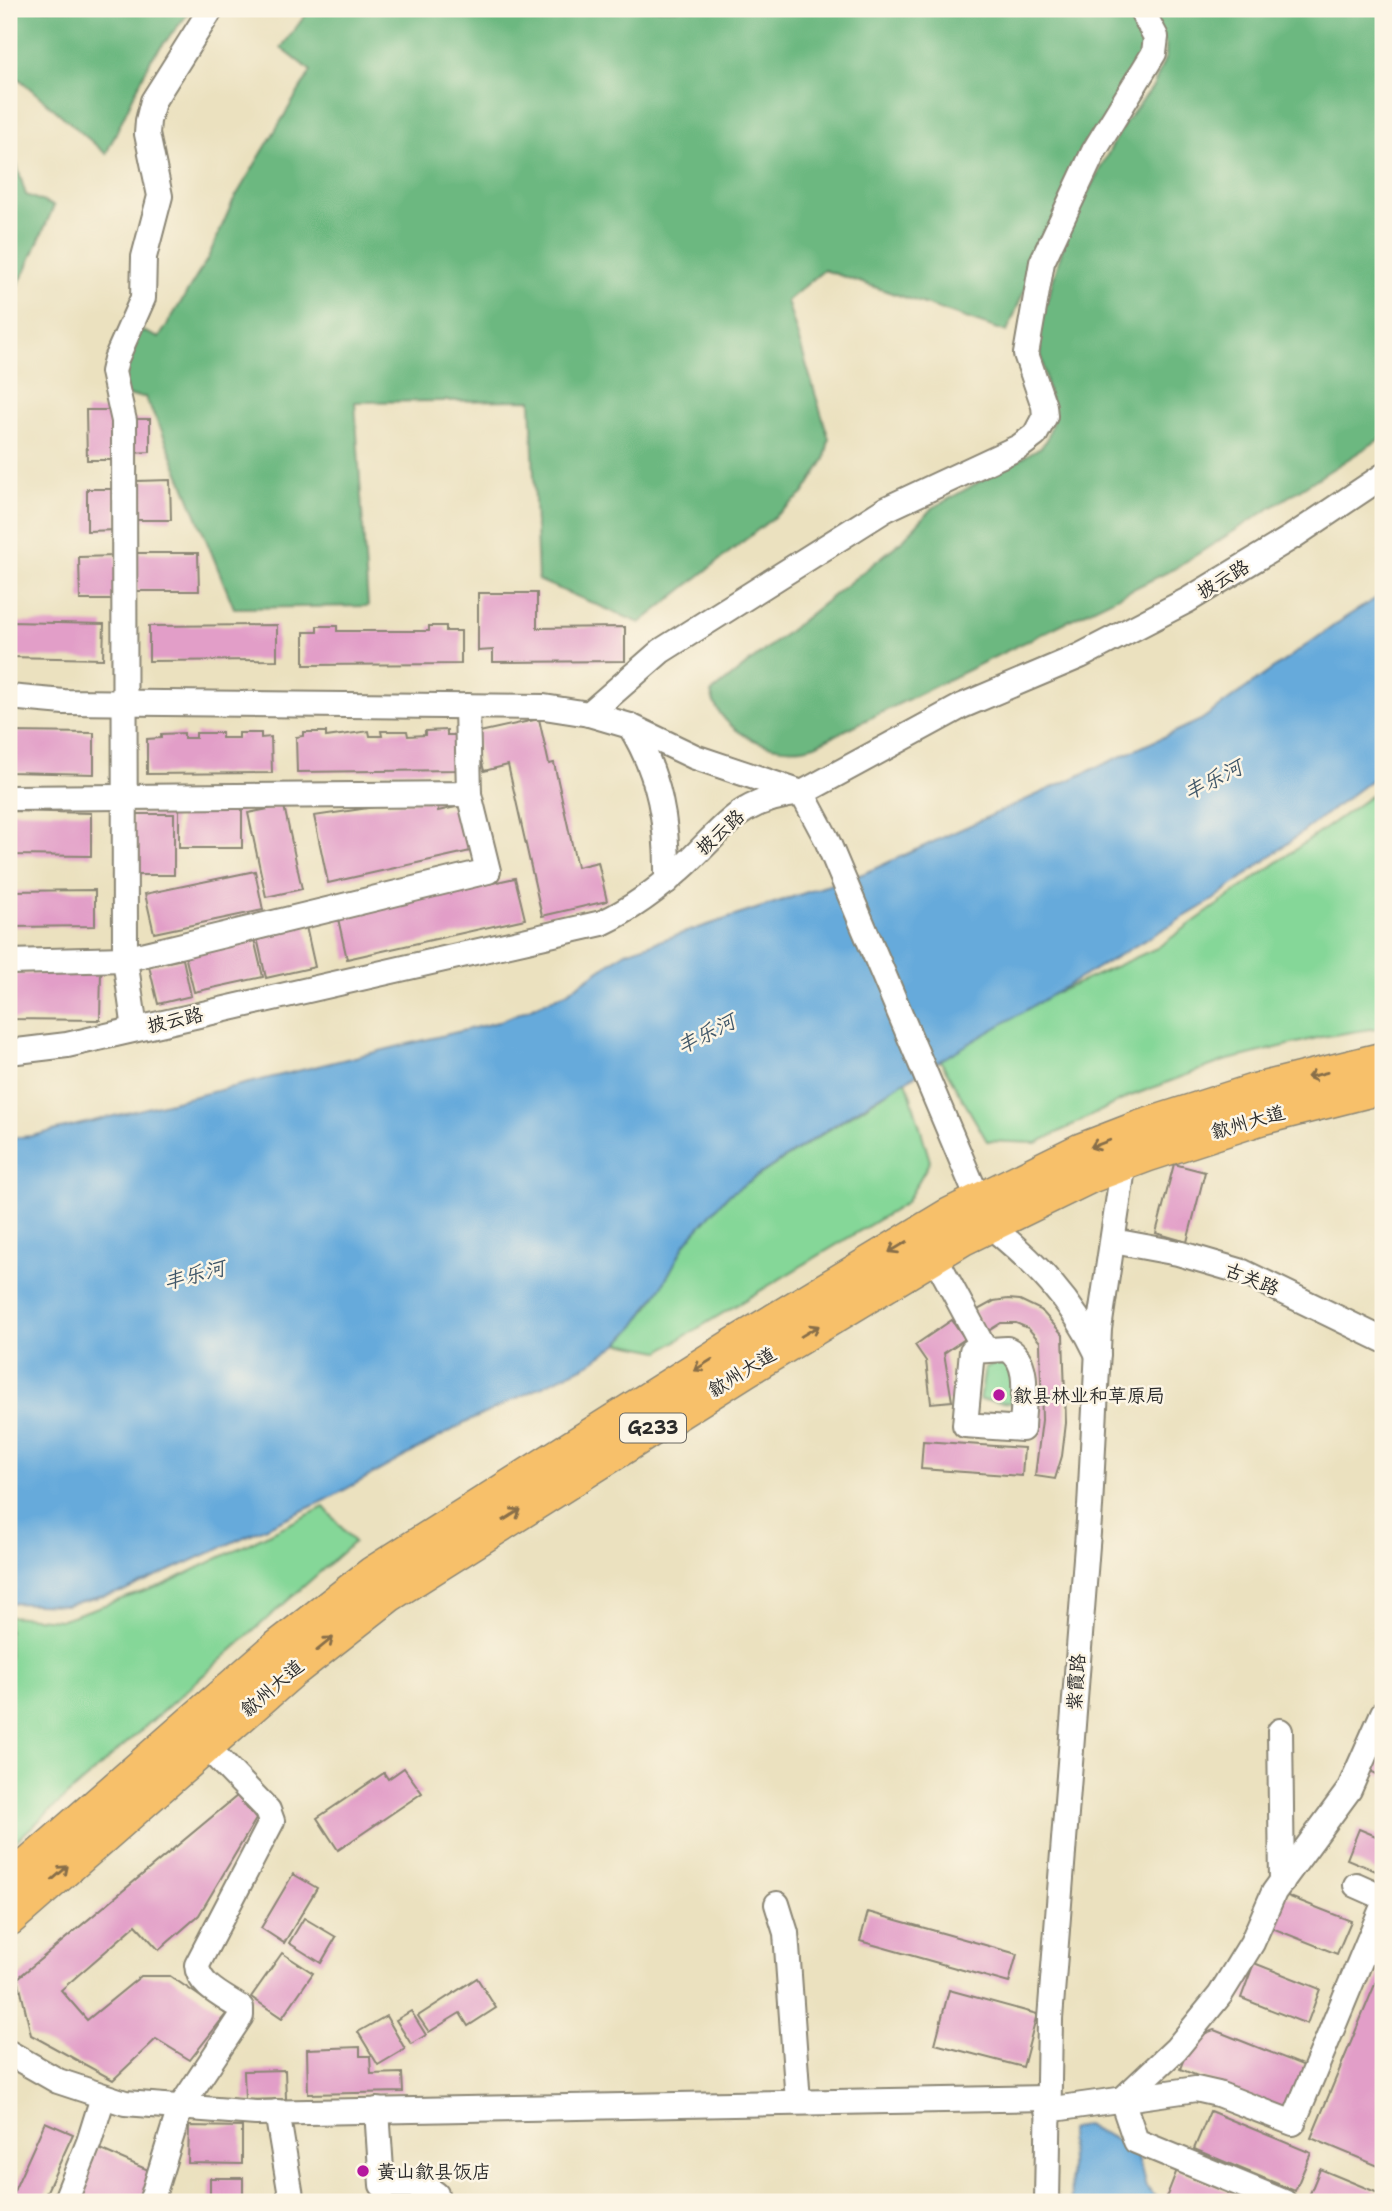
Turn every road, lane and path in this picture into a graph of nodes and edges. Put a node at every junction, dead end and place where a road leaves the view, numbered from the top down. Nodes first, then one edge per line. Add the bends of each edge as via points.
1 (211, 9) edge
2 (1141, 9) edge
3 (1383, 476) edge
4 (9, 697) edge
5 (123, 702) junction
6 (467, 706) junction
7 (589, 714) junction
8 (630, 726) junction
9 (469, 793) junction
10 (802, 793) junction
11 (124, 797) junction
12 (9, 798) edge
13 (667, 881) junction
14 (125, 959) junction
15 (9, 962) edge
16 (135, 1029) junction
17 (9, 1052) edge
18 (1383, 1060) edge
19 (1383, 1086) edge
20 (1124, 1162) junction
21 (984, 1213) junction
22 (1113, 1241) junction
23 (934, 1255) junction
24 (1383, 1340) edge
25 (985, 1350) dead end
26 (1098, 1355) junction
27 (1383, 1713) edge
28 (1280, 1731) dead end
29 (206, 1746) junction
30 (1282, 1882) junction
31 (9, 1884) edge
32 (1356, 1885) dead end
33 (1383, 1896) edge
34 (777, 1904) dead end
35 (1383, 1906) edge
36 (9, 1918) edge
37 (9, 2053) edge
38 (103, 2097) junction
39 (1122, 2100) junction
40 (798, 2102) junction
41 (1047, 2104) junction
42 (180, 2108) junction
43 (377, 2110) junction
44 (277, 2112) junction
45 (65, 2202) edge
46 (151, 2202) edge
47 (292, 2202) edge
48 (437, 2202) edge
49 (1047, 2202) edge
50 (1284, 2202) edge

1 - 5 street via 153,101 147,134 160,196 144,257 144,298 113,372 124,421
2 - 7 street via 1156,37 1154,54 1094,151 1039,272 1026,354 1044,406 1045,416 1035,435 1019,447 886,509 662,651
3 - 10 street, 披云路 via 1188,600 1080,656 962,706
4 - 5 street
5 - 6 street
5 - 11 street
6 - 7 street via 544,707
6 - 9 street
7 - 8 street
8 - 10 street via 695,757
8 - 13 street via 657,784 665,824
9 - 11 street
9 - 14 street via 488,872
10 - 13 street, 披云路 via 765,800 738,813
10 - 21 street via 826,838
11 - 12 street
11 - 14 street
13 - 16 street, 披云路 via 621,914 581,929
14 - 15 street
14 - 16 street
16 - 17 street, 披云路 via 67,1045
18 -> 21 highway, 歙州大道 / G233 via 1253,1092 1138,1129 1081,1151
19 - 20 highway, 歙州大道 / G233 via 1261,1117
20 - 21 highway, 歙州大道 / G233
20 - 22 street, 紫霞路
21 - 23 highway, 歙州大道 / G233
21 - 26 street via 1059,1289
21 -> 31 highway, 歙州大道 / G233 via 949,1216 383,1567 274,1651
22 - 24 street, 古关路 via 1178,1252 1243,1272
22 - 26 street, 紫霞路
23 - 25 street
29 -> 23 highway, 歙州大道 / G233 via 319,1648 430,1566
26 - 41 street, 紫霞路
27 - 30 street via 1349,1790
28 - 30 street
36 -> 29 highway, 歙州大道 / G233
29 - 42 street via 268,1810 272,1821 197,1965 203,1983 241,2008 241,2016
30 - 39 street via 1220,1995 1176,2049
32 - 33 street
34 - 40 street via 786,1933
35 - 39 street via 1293,2123 1207,2091 1172,2090
37 - 38 street via 58,2081
38 - 42 street
38 - 45 street
39 - 41 street
39 - 50 street via 1136,2141
40 - 41 street
40 - 43 street
41 - 49 street, 紫霞路
42 - 44 street
42 - 46 street
43 - 44 street
43 - 48 street via 382,2185 423,2185 436,2193
44 - 47 street

